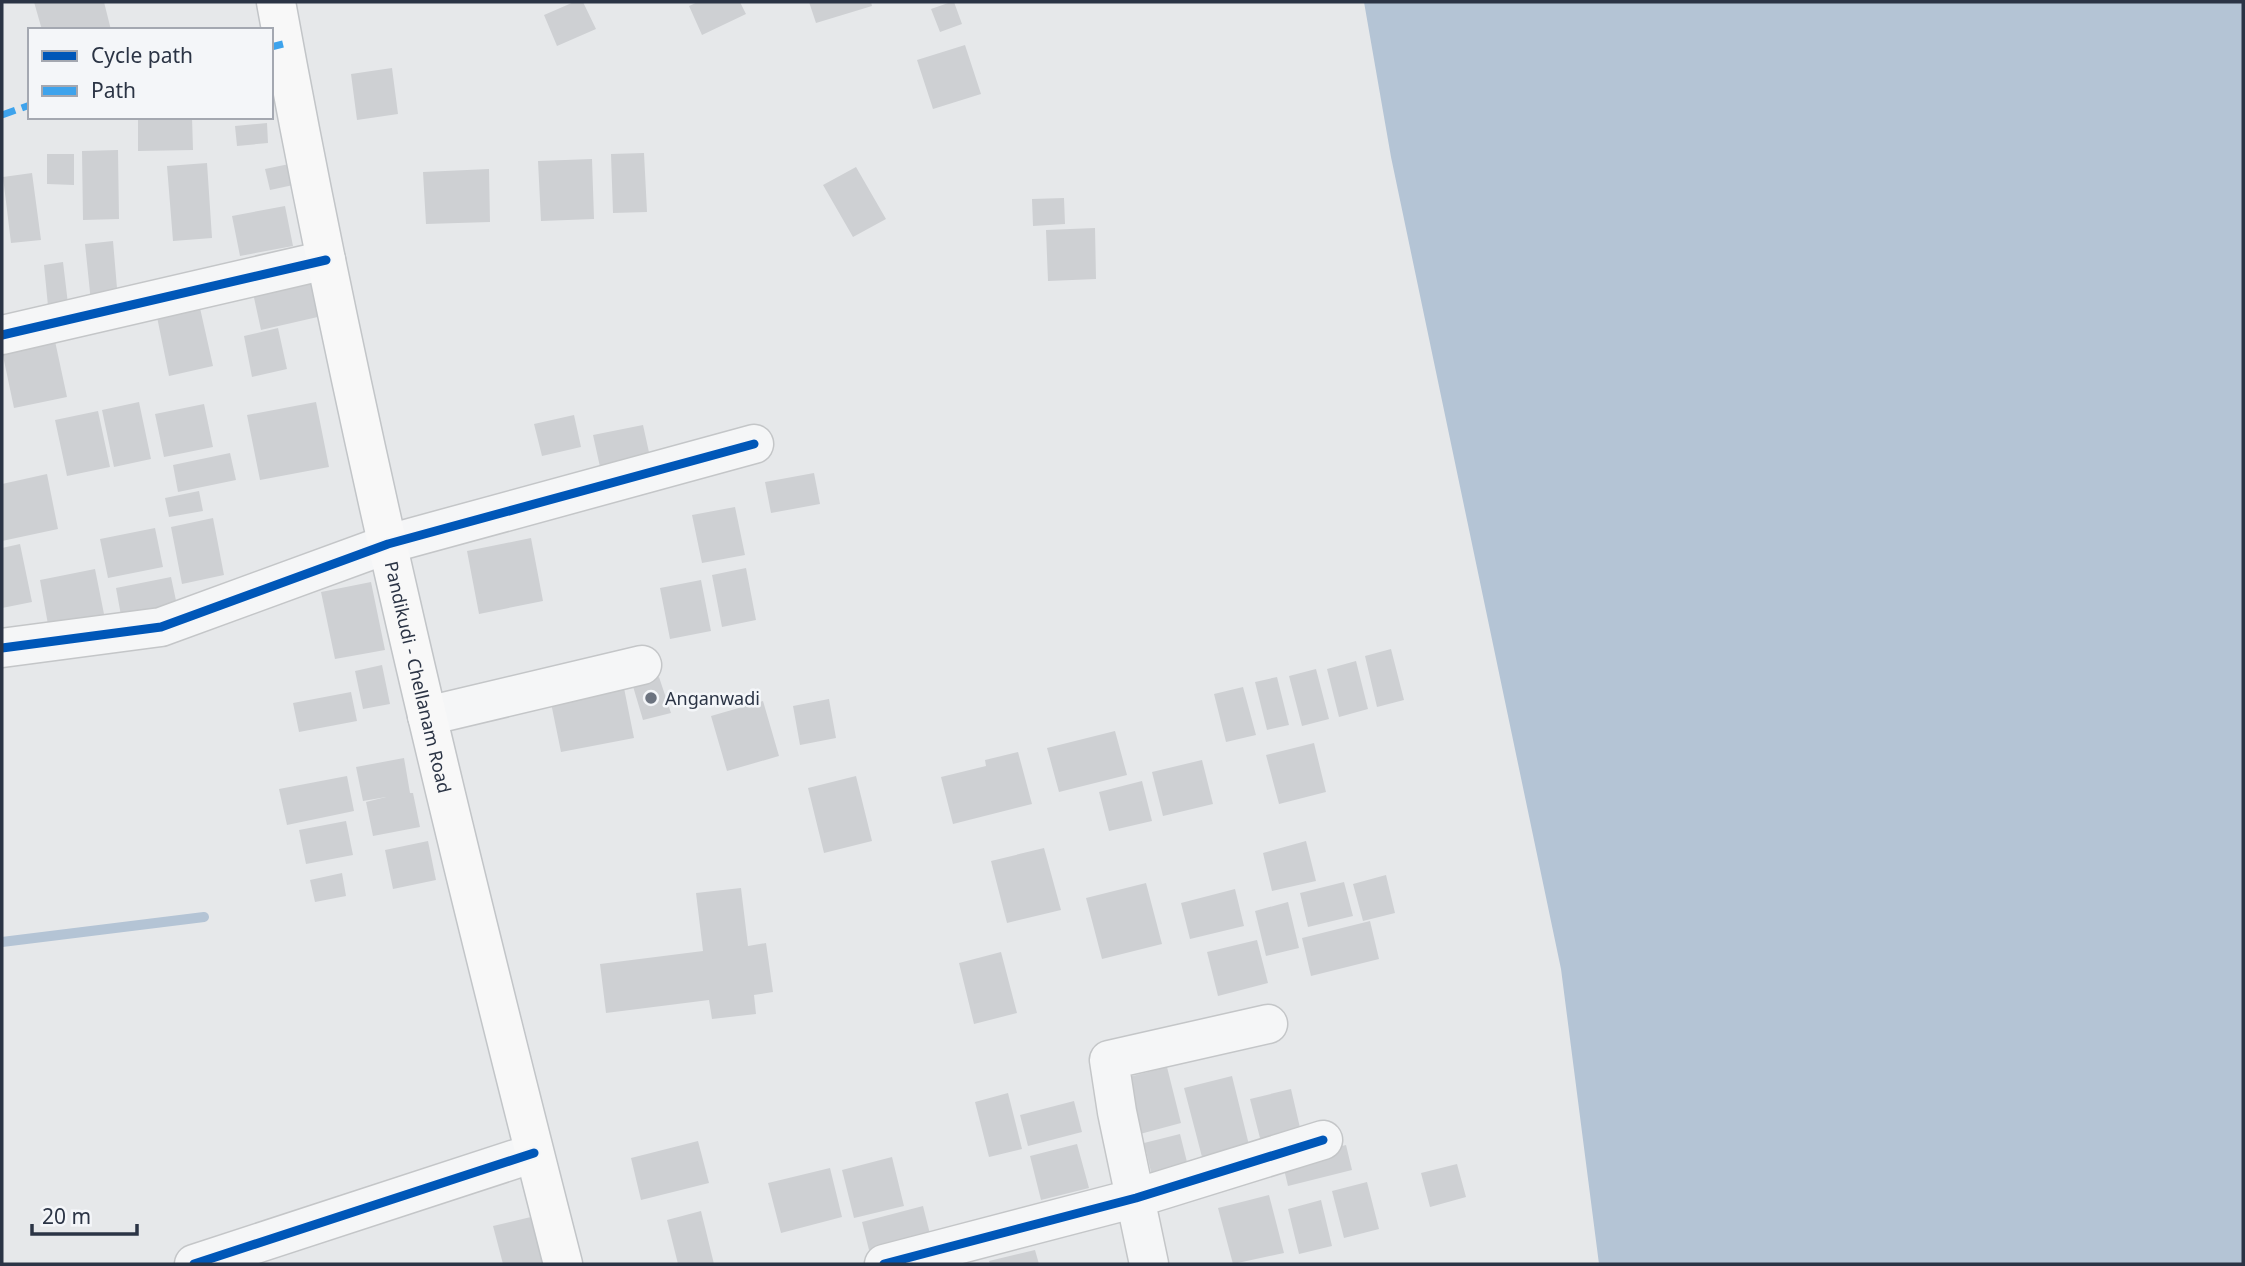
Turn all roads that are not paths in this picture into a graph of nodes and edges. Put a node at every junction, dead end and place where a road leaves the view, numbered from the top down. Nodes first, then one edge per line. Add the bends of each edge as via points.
1 (276, 2) edge
2 (326, 260) junction
3 (2, 335) edge
4 (754, 444) dead end
5 (388, 544) junction
6 (2, 648) edge
7 (642, 665) dead end
8 (427, 716) junction
9 (1268, 1024) dead end
10 (1324, 1140) dead end
11 (534, 1153) junction
12 (1136, 1198) junction
13 (194, 1264) edge
14 (563, 1264) edge
15 (884, 1264) edge
16 (1149, 1264) edge

1 - 2 main road, Pandikudi - Chellanam Road
2 - 3 street
2 - 5 main road, Pandikudi - Chellanam Road
4 - 5 street
5 - 6 street via 162,627
5 - 8 main road, Pandikudi - Chellanam Road
7 - 8 street
8 - 11 main road, Pandikudi - Chellanam Road
9 - 12 street via 1109,1060
10 - 12 street
11 - 13 street
11 - 14 main road, Pandikudi - Chellanam Road
12 - 15 street
12 - 16 street

